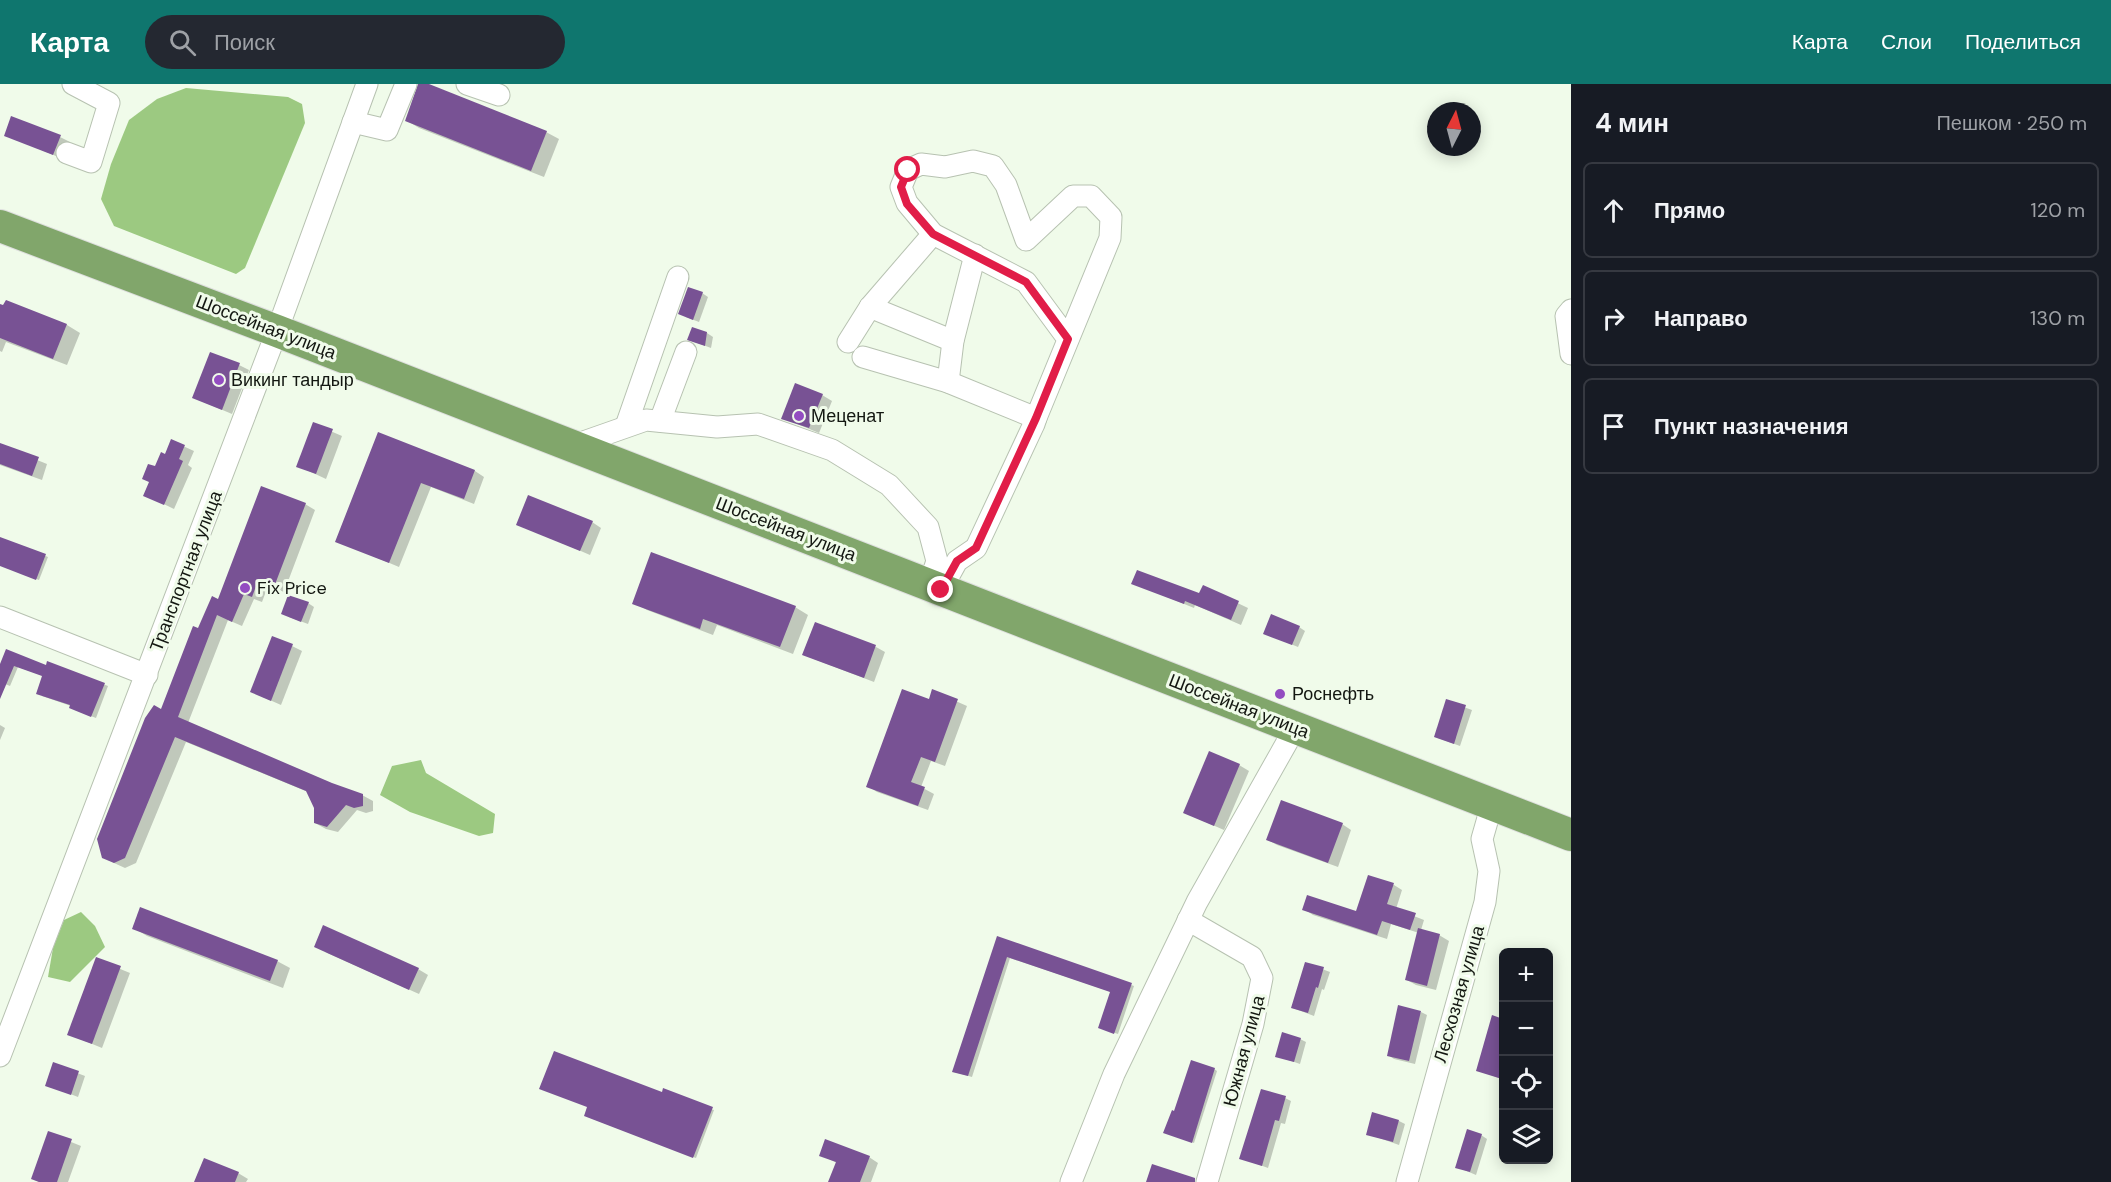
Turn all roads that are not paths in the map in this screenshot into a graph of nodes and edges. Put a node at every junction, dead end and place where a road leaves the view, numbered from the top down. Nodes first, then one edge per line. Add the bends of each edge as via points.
1 (73, 84) edge
2 (367, 84) edge
3 (406, 84) edge
4 (467, 84) edge
5 (499, 95) dead end
6 (353, 122) junction
7 (67, 153) dead end
8 (0, 226) edge
9 (933, 234) junction
10 (975, 255) junction
11 (678, 277) dead end
12 (870, 307) junction
13 (1571, 310) edge
14 (277, 331) junction
15 (1068, 339) junction
16 (953, 341) junction
17 (848, 342) dead end
18 (686, 352) dead end
19 (1571, 354) edge
20 (863, 357) dead end
21 (948, 382) junction
22 (1036, 418) junction
23 (660, 421) junction
24 (626, 426) junction
25 (572, 446) junction
26 (935, 587) junction
27 (0, 617) edge
28 (147, 675) junction
29 (1295, 728) junction
30 (1492, 804) junction
31 (1571, 835) edge
32 (1188, 920) junction
33 (0, 1056) edge
34 (1071, 1182) edge
35 (1207, 1182) edge
36 (1407, 1182) edge

1 - 7 street via 109,103 91,162
2 - 6 street, Транспортная улица
3 - 6 street via 387,130
4 - 5 street
6 - 14 street, Транспортная улица
8 - 14 highway, Шоссейная улица
9 - 10 street
9 - 12 street
9 - 15 street via 907,204 901,187 908,170 921,164 945,167 973,161 993,166 1006,185 1026,240 1073,196 1091,196 1111,217 1110,238
10 - 15 street via 1026,282
10 - 16 street
11 - 24 street
12 - 16 street
12 - 17 street
13 - 19 street via 1566,316
14 - 25 highway, Шоссейная улица
14 - 28 street, Транспортная улица
15 - 22 street
16 - 21 street
18 - 23 street
20 - 21 street
21 - 22 street
22 - 26 street via 976,548 957,561
23 - 24 street via 646,420
23 - 26 street via 717,427 758,424 842,456 889,485 928,526 937,561
24 - 25 street
25 - 26 highway, Шоссейная улица
26 - 29 highway, Шоссейная улица
27 - 28 street
28 - 33 street, Транспортная улица
29 - 30 highway, Шоссейная улица
29 - 32 street
30 - 31 highway, Шоссейная улица
30 - 36 street, Лесхозная улица via 1482,839 1489,870 1485,902
32 - 34 street via 1114,1074
32 - 35 street, Южная улица via 1252,957 1262,978 1253,1024

